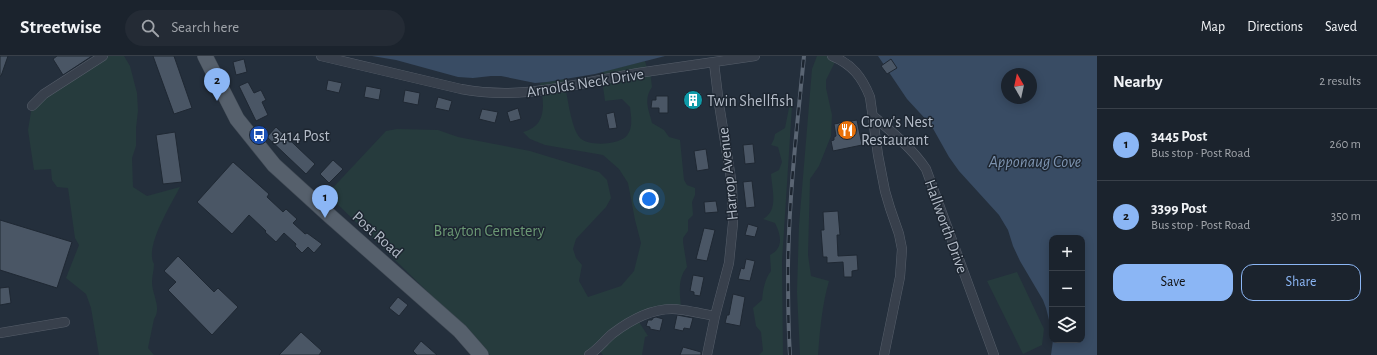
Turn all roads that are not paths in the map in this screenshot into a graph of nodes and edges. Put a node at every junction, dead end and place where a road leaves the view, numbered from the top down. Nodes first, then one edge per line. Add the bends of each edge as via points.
1 (103, 56) edge
2 (205, 56) edge
3 (321, 56) edge
4 (755, 56) edge
5 (832, 56) edge
6 (714, 63) junction
7 (32, 106) dead end
8 (872, 114) junction
9 (715, 316) junction
10 (65, 322) dead end
11 (0, 333) edge
12 (481, 355) edge
13 (589, 355) edge
14 (707, 355) edge
15 (884, 355) edge
16 (994, 355) edge

1 - 7 street via 44,94
2 - 12 main road, Post Road via 238,119 274,164 460,331
3 - 6 street, Arnolds Neck Drive via 474,92 498,94 539,92 639,73
4 - 6 street, Arnolds Neck Drive
5 - 8 street via 844,61 859,74 870,97
6 - 9 street, Harrop Avenue via 732,185 733,223 729,263
8 - 15 street via 885,191 902,249 900,277
8 - 16 street, Hallworth Drive via 905,143 926,169
9 - 13 street via 672,309 652,312 631,321
9 - 14 street, Harrop Avenue
10 - 11 street

